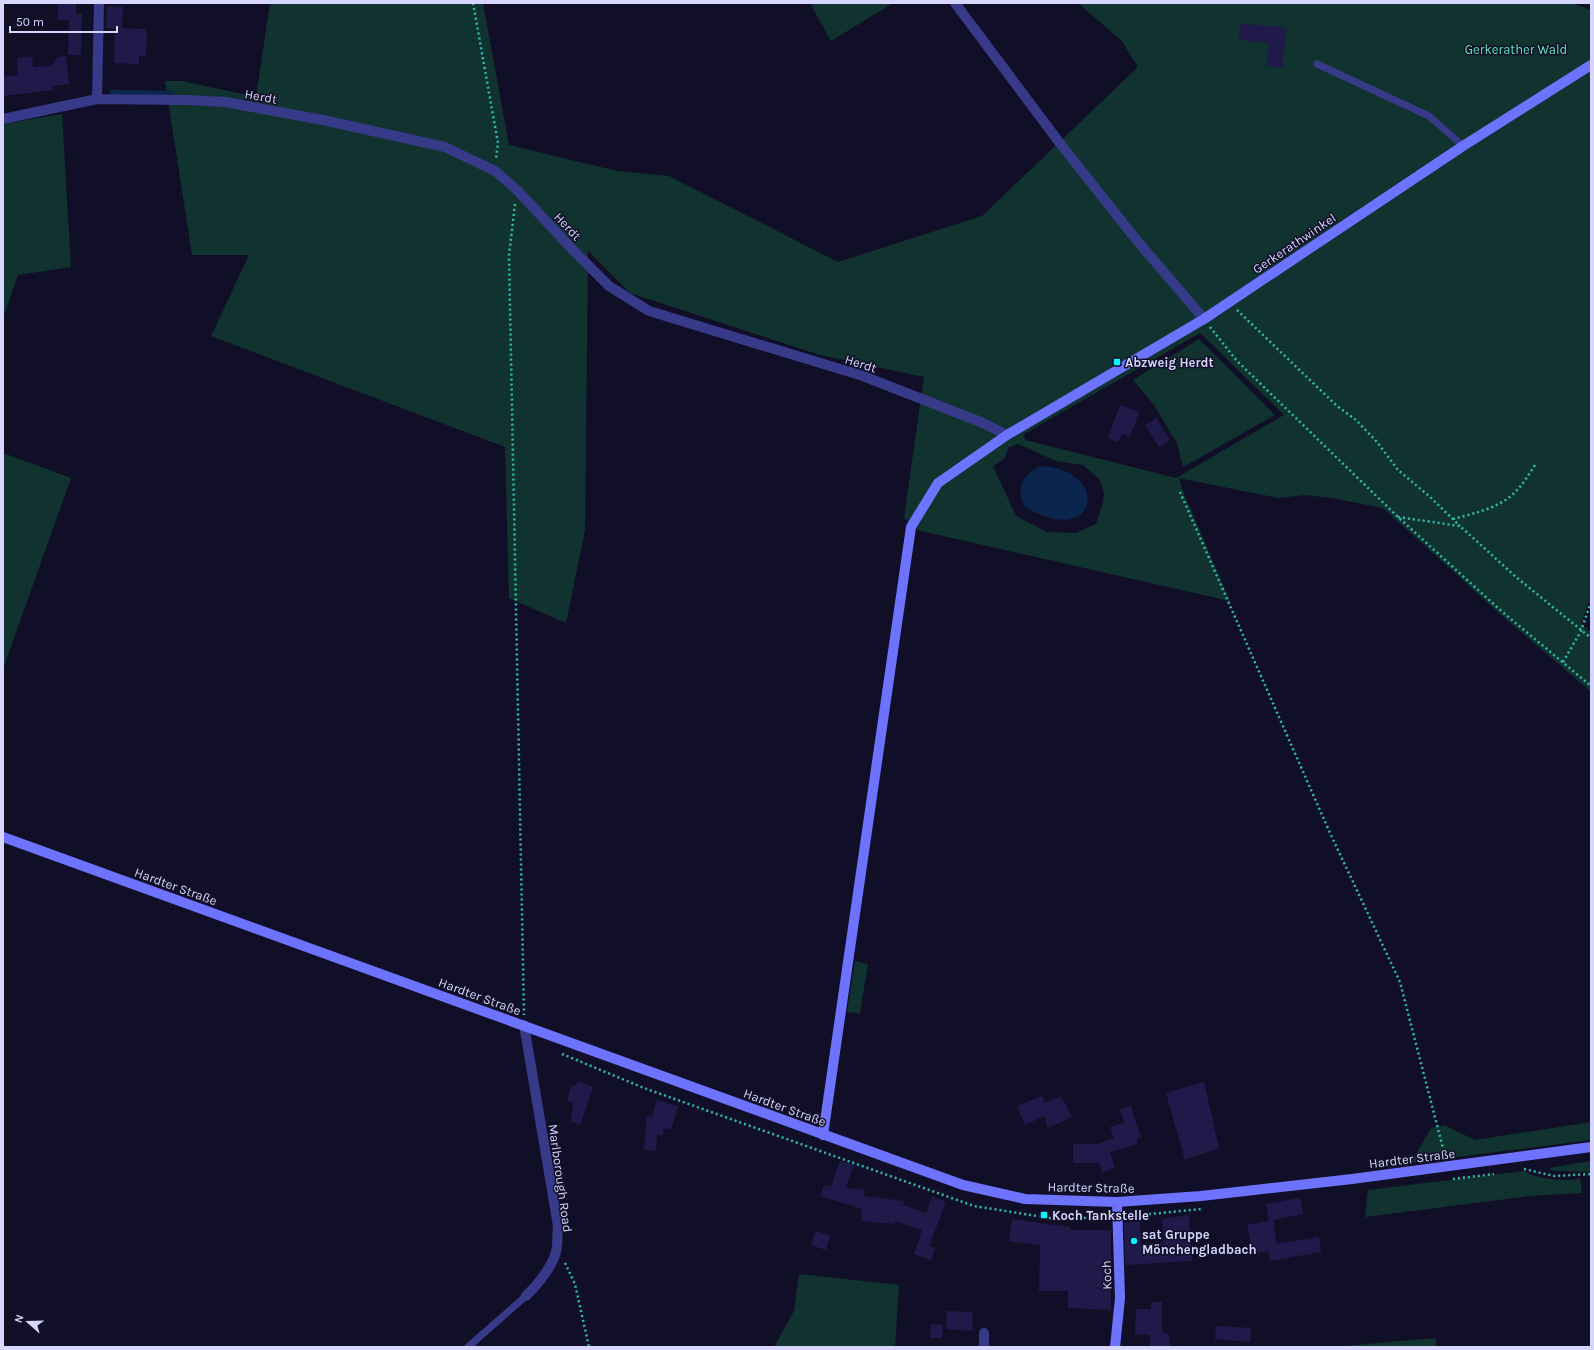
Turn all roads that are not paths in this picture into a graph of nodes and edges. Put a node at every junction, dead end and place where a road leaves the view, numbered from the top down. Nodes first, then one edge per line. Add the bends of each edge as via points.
1 (99, 3) edge
2 (955, 3) edge
3 (1317, 64) dead end
4 (1591, 64) edge
5 (98, 99) junction
6 (3, 119) edge
7 (1463, 146) junction
8 (1204, 319) junction
9 (1007, 435) junction
10 (3, 837) edge
11 (524, 1025) junction
12 (823, 1135) junction
13 (1591, 1147) edge
14 (1117, 1202) junction
15 (526, 1296) joint
16 (984, 1333) dead end
17 (468, 1347) edge
18 (984, 1347) edge
19 (1115, 1347) edge

1 - 5 street
2 - 8 street via 1058,142
3 - 7 lane via 1429,116
4 - 7 main road, Gerkerathwinkel
5 - 6 street, Herdt
5 - 9 street, Herdt via 186,100 240,105 445,147 495,171 517,190 609,286 649,311 863,376 983,423
7 - 8 main road, Gerkerathwinkel
8 - 9 main road, Gerkerathwinkel
9 - 12 main road, Gerkerathwinkel via 938,483 911,527
10 - 11 main road, Hardter Straße
11 - 12 main road, Hardter Straße
11 - 15 street, Marlborough Road via 558,1226 556,1251 544,1275
12 - 14 main road, Hardter Straße via 963,1185 1025,1199
13 - 14 main road, Hardter Straße via 1448,1167 1201,1196
14 - 19 main road, Koch via 1120,1298
15 - 17 lane, Marlborough Road
16 - 18 street

